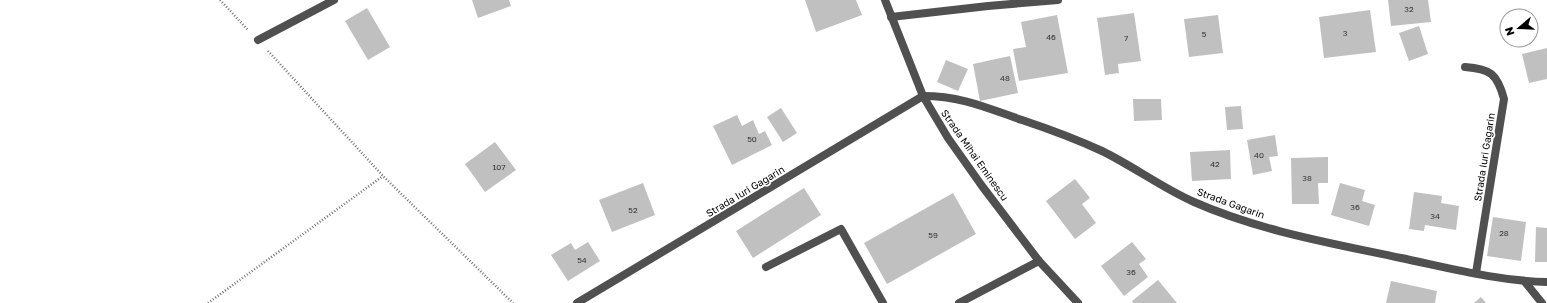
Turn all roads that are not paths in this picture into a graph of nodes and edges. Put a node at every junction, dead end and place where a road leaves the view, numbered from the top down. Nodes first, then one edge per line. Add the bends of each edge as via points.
1 (334, 0) edge
2 (885, 0) edge
3 (1058, 0) edge
4 (891, 17) junction
5 (258, 40) road end
6 (1465, 67) dead end
7 (924, 96) junction
8 (1039, 261) junction
9 (766, 267) dead end
10 (1476, 273) junction
11 (1525, 282) junction
12 (1547, 282) edge
13 (577, 303) edge
14 (883, 303) edge
15 (959, 303) edge
16 (1078, 303) edge
17 (1542, 303) edge

1 - 5 street
2 - 4 street, Strada Mihai Eminescu
3 - 4 street
4 - 7 street, Strada Mihai Eminescu
6 - 10 street, Strada Iuri Gagarin via 1482,68 1494,76 1504,99
7 - 8 street, Strada Mihai Eminescu via 948,138
7 - 10 street, Strada Gagarin via 965,100 1056,132 1102,151 1193,202 1227,215 1291,234
7 - 13 street, Strada Iuri Gagarin
8 - 15 street
8 - 16 street, Strada Mihai Eminescu
9 - 14 street via 841,229
10 - 11 street, Strada Gagarin
11 - 12 street, Strada Gagarin
11 - 17 street

